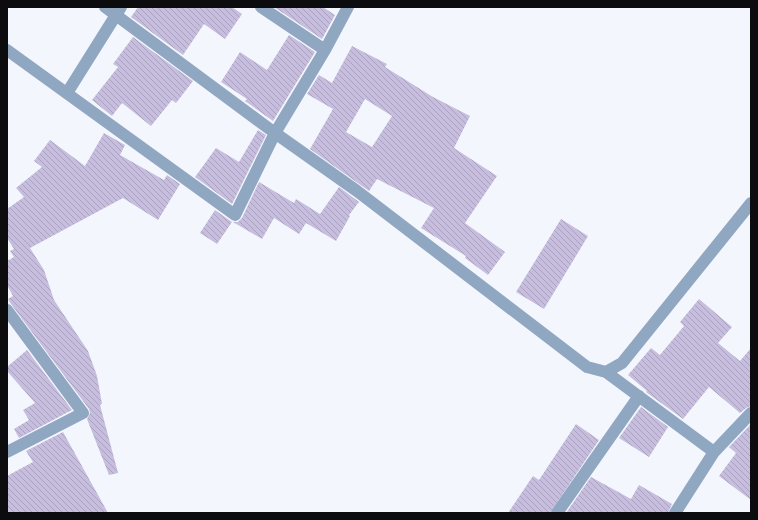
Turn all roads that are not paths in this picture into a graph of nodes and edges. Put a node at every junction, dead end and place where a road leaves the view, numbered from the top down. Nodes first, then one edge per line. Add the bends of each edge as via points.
1 (105, 7) edge
2 (261, 7) edge
3 (348, 7) edge
4 (118, 11) edge
5 (7, 50) edge
6 (325, 50) junction
7 (67, 92) junction
8 (275, 133) junction
9 (751, 203) edge
10 (7, 310) edge
11 (606, 372) junction
12 (639, 396) junction
13 (751, 412) edge
14 (7, 452) edge
15 (714, 452) junction
16 (557, 513) edge
17 (675, 513) edge

1 - 4 street
2 - 6 street
3 - 6 street
4 - 7 street
4 - 8 street
5 - 7 street
6 - 8 street
7 - 8 street via 235,215
8 - 11 street via 357,191 587,367
9 - 11 street via 622,363
10 - 14 street via 83,414
11 - 12 street
12 - 15 street
12 - 16 street
13 - 15 street
15 - 17 street

